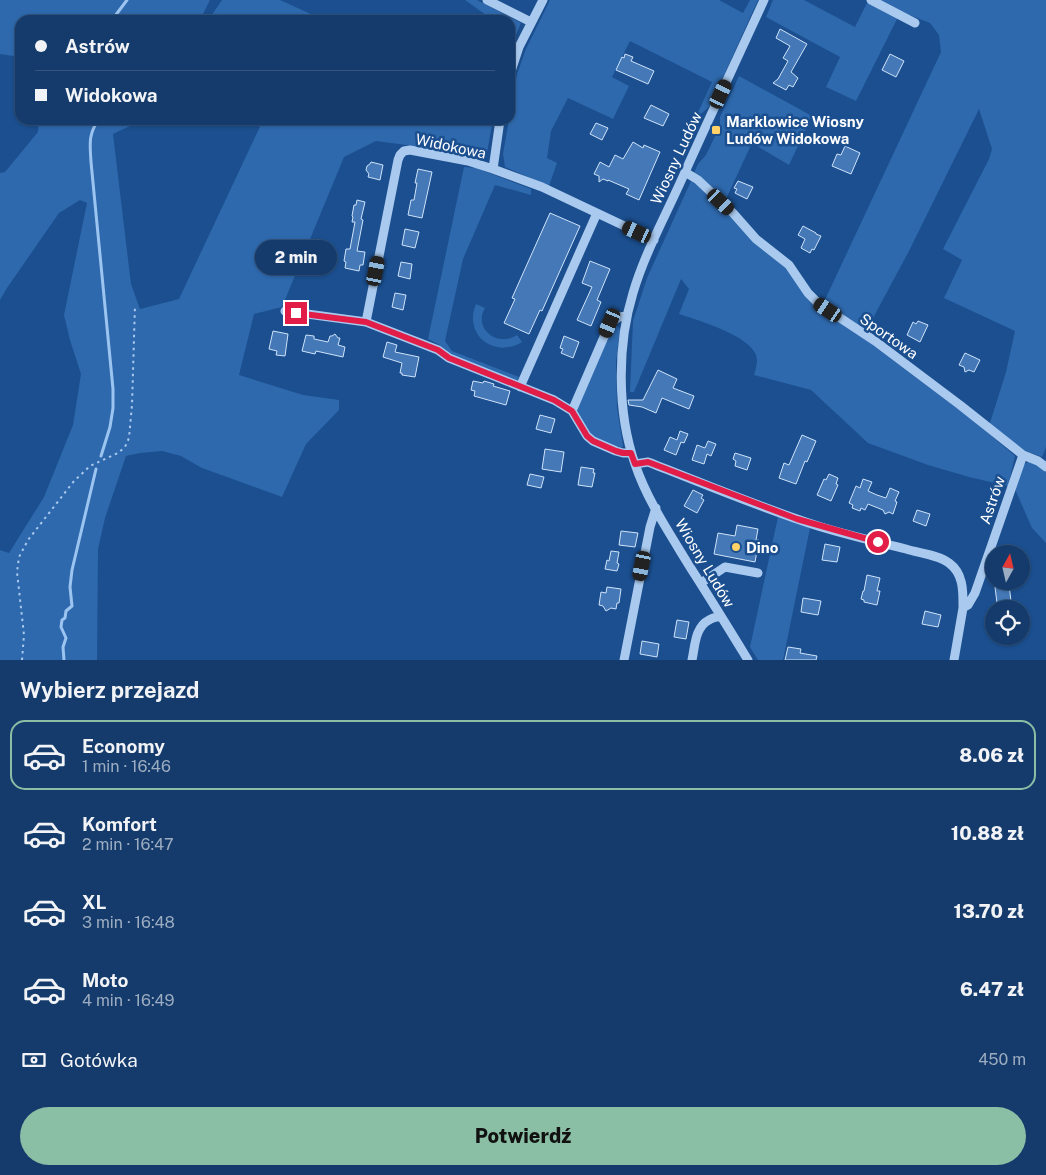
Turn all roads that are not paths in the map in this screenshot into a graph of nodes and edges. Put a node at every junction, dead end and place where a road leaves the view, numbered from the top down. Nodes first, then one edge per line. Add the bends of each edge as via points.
1 (487, 0) edge
2 (543, 0) edge
3 (764, 0) edge
4 (871, 0) edge
5 (531, 22) junction
6 (915, 24) dead end
7 (515, 59) edge
8 (499, 125) edge
9 (493, 169) junction
10 (685, 172) junction
11 (597, 213) junction
12 (654, 240) junction
13 (285, 311) dead end
14 (627, 316) junction
15 (366, 322) junction
16 (520, 387) junction
17 (572, 411) junction
18 (631, 453) junction
19 (1023, 455) junction
20 (635, 464) junction
21 (1046, 467) edge
22 (656, 508) junction
23 (758, 572) dead end
24 (701, 583) junction
25 (963, 608) junction
26 (721, 616) junction
27 (624, 660) edge
28 (692, 660) edge
29 (748, 660) edge
30 (954, 660) edge

1 - 5 street
2 - 5 street
3 - 10 street, Wiosny Ludów
4 - 6 street
5 - 7 street
8 - 9 street
9 - 11 street, Widokowa via 542,187
9 - 15 street, Widokowa via 410,150 400,155
10 - 12 street, Wiosny Ludów
10 - 19 street, Sportowa via 712,193 756,239 790,265 819,304 875,341
11 - 12 street, Widokowa
11 - 16 street
12 - 14 street, Wiosny Ludów
13 - 15 street
14 - 17 street via 610,323
14 - 18 street, Wiosny Ludów via 622,398
15 - 16 street
16 - 17 street
17 - 18 street via 593,441 616,451
18 - 20 street, Wiosny Ludów
19 - 21 street, Sportowa via 1038,460
19 - 25 street, Astrów via 975,593
20 - 22 street, Wiosny Ludów
20 - 25 street, Astrów via 648,462 797,519 949,562 962,583
22 - 24 street, Wiosny Ludów
22 - 27 street
23 - 24 street via 725,567
24 - 26 street, Wiosny Ludów
25 - 30 street, Astrów
26 - 28 street via 708,620 700,628
26 - 29 street, Wiosny Ludów

